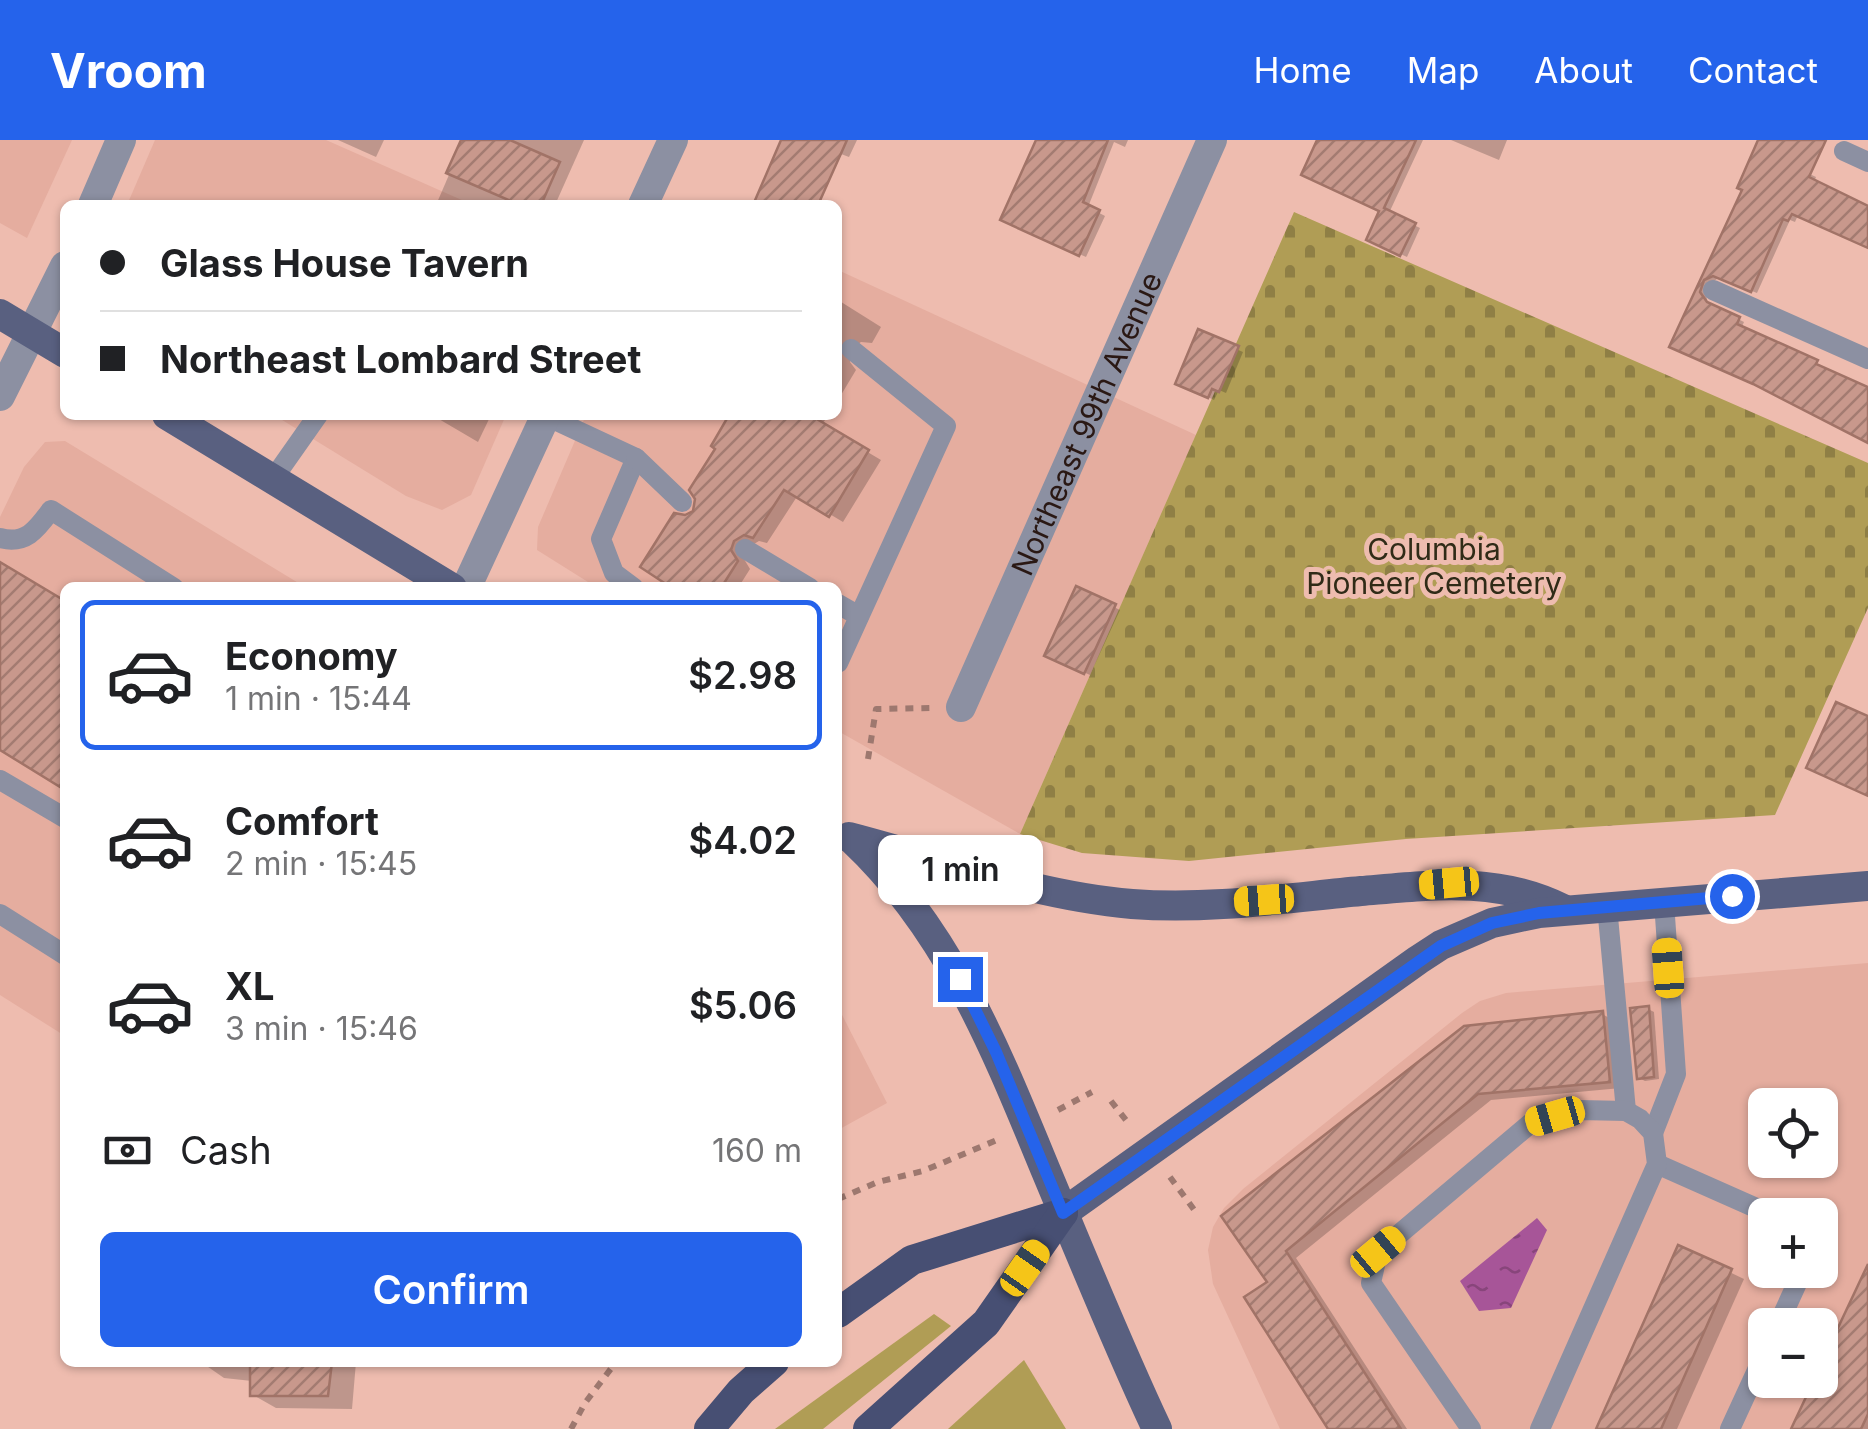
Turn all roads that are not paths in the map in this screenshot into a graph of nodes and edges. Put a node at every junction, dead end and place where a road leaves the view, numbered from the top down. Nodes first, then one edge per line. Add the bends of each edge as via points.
1 (122, 140) edge
2 (673, 140) edge
3 (1212, 140) edge
4 (1844, 152) dead end
5 (1868, 162) edge
6 (95, 200) edge
7 (645, 200) edge
8 (60, 276) edge
9 (1714, 290) dead end
10 (0, 314) edge
11 (32, 333) junction
12 (851, 349) dead end
13 (60, 351) edge
14 (1868, 360) edge
15 (0, 396) edge
16 (175, 420) edge
17 (314, 420) edge
18 (544, 420) edge
19 (555, 420) edge
20 (636, 458) junction
21 (273, 479) junction
22 (682, 502) dead end
23 (0, 538) edge
24 (745, 549) dead end
25 (165, 582) edge
26 (442, 582) edge
27 (469, 582) edge
28 (626, 582) edge
29 (800, 582) edge
30 (842, 606) edge
31 (858, 616) junction
32 (842, 654) edge
33 (961, 706) road end
34 (0, 780) edge
35 (60, 815) edge
36 (843, 833) edge
37 (1868, 886) edge
38 (1664, 902) junction
39 (1606, 906) junction
40 (1566, 910) junction
41 (0, 914) edge
42 (60, 952) edge
43 (1626, 1111) junction
44 (1653, 1134) junction
45 (1657, 1164) junction
46 (1748, 1204) edge
47 (1063, 1213) junction
48 (842, 1310) edge
49 (768, 1367) edge
50 (1748, 1390) edge
51 (709, 1429) edge
52 (868, 1429) edge
53 (1157, 1429) edge
54 (1471, 1429) edge
55 (1540, 1429) edge
56 (1730, 1429) edge

1 - 6 street
2 - 7 street
3 - 33 street, Northeast 99th Avenue
4 - 5 lane
8 - 11 street
9 - 14 lane
10 - 11 main road
11 - 13 main road
11 - 15 street
12 - 31 lane via 946,426
16 - 21 main road
17 - 21 lane
18 - 27 street
19 - 20 lane
20 - 22 lane
20 - 28 lane via 601,538 614,573
21 - 26 main road
23 - 25 lane via 20,540 35,532 51,510
24 - 29 lane
30 - 31 lane
31 - 32 lane
34 - 35 lane
36 - 40 main road via 1070,894 1132,904 1449,883 1510,889
36 - 47 main road via 902,890 950,961
37 - 38 main road
38 - 39 main road
38 - 44 lane via 1676,1074
39 - 40 main road
39 - 43 lane
40 - 47 main road via 1492,923 1441,946
41 - 42 lane
43 - 44 lane
43 - 54 lane via 1578,1110 1531,1123 1378,1252 1371,1282
44 - 45 lane
45 - 46 lane
45 - 55 lane
47 - 48 highway via 912,1260
47 - 52 highway via 986,1323
47 - 53 main road
49 - 51 highway
50 - 56 lane

